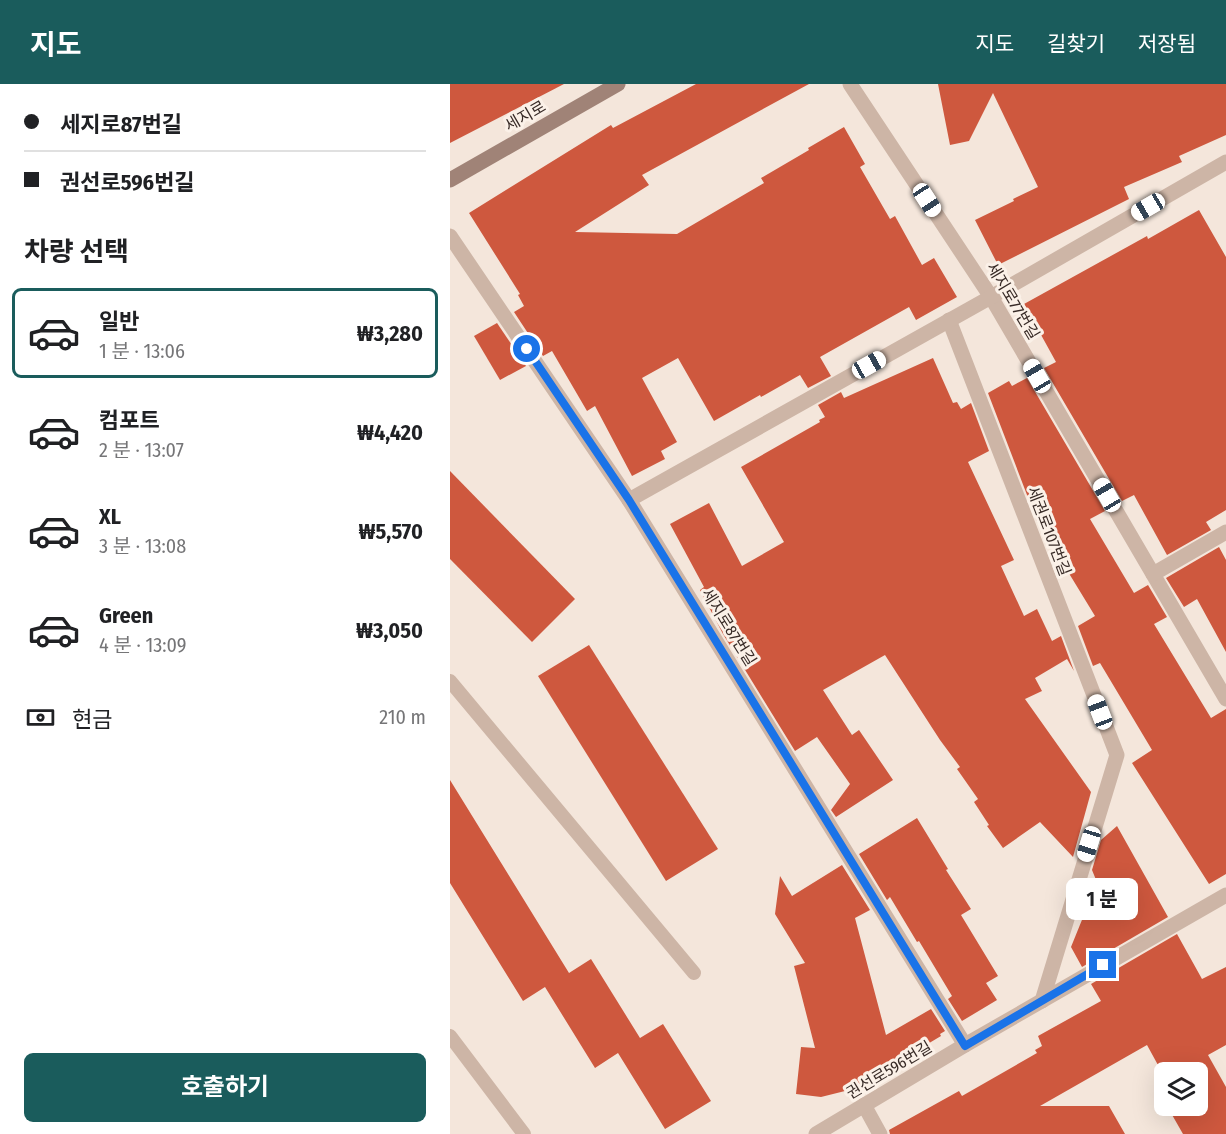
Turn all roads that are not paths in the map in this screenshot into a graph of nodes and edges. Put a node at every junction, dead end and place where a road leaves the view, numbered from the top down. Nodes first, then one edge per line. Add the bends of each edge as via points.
1 (618, 84) edge
2 (850, 84) edge
3 (1226, 162) edge
4 (450, 180) edge
5 (450, 236) edge
6 (991, 297) junction
7 (949, 320) junction
8 (629, 500) junction
9 (1226, 532) edge
10 (1153, 574) junction
11 (450, 681) edge
12 (1226, 699) edge
13 (1226, 895) edge
14 (694, 973) dead end
15 (1042, 1001) junction
16 (450, 1036) edge
17 (965, 1046) junction
18 (864, 1105) junction
19 (524, 1134) edge
20 (816, 1134) edge
21 (880, 1134) edge

1 - 4 street, 세지로
2 - 6 street, 세지로77번길
3 - 6 street
5 - 8 street, 세지로87번길
6 - 7 street
6 - 10 street, 세지로77번길
7 - 8 street
7 - 15 street, 세권로107번길 via 1117,755
8 - 17 street, 세지로87번길
9 - 10 street
10 - 12 street, 세지로77번길
11 - 14 lane
13 - 15 street, 권선로596번길
15 - 17 street, 권선로596번길
16 - 19 lane
17 - 18 street, 권선로596번길
18 - 20 street, 권선로596번길
18 - 21 street

